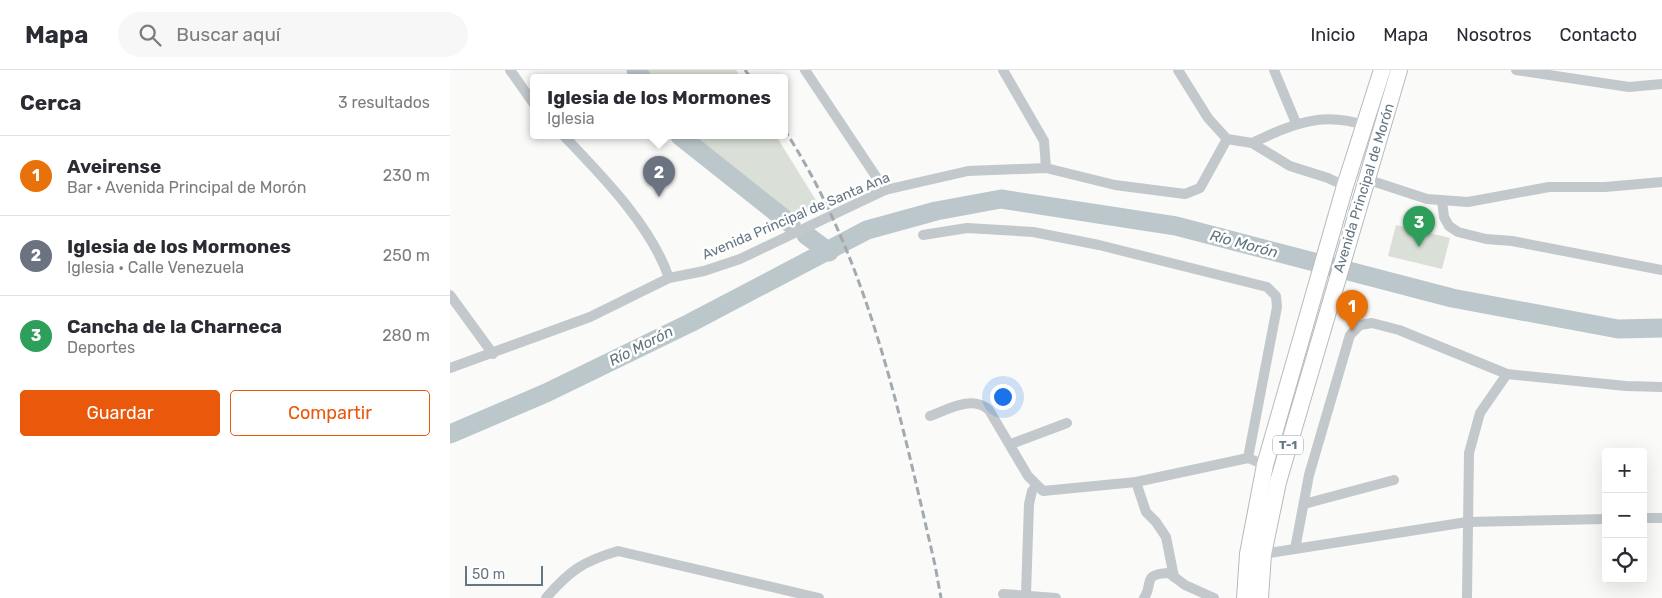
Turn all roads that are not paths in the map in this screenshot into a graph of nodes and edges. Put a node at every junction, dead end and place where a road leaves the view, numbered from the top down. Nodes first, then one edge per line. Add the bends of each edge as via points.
1 (510, 70) edge
2 (805, 70) edge
3 (1003, 70) edge
4 (1178, 70) edge
5 (1274, 70) edge
6 (1382, 70) edge
7 (1399, 70) edge
8 (1516, 70) edge
9 (1662, 84) edge
10 (530, 98) edge
11 (1296, 123) junction
12 (1366, 126) junction
13 (567, 139) edge
14 (1227, 139) junction
15 (1252, 143) junction
16 (1046, 168) junction
17 (1366, 179) junction
18 (1662, 182) edge
19 (1345, 186) junction
20 (886, 190) junction
21 (1442, 201) junction
22 (923, 236) dead end
23 (1662, 270) edge
24 (669, 278) junction
25 (450, 294) edge
26 (493, 354) junction
27 (450, 368) edge
28 (1507, 374) junction
29 (1662, 387) edge
30 (930, 416) dead end
31 (1067, 423) dead end
32 (1011, 444) junction
33 (1248, 458) junction
34 (1265, 465) junction
35 (1394, 480) dead end
36 (1136, 482) junction
37 (1036, 486) junction
38 (1304, 504) junction
39 (1647, 518) edge
40 (1662, 518) edge
41 (1602, 519) edge
42 (1467, 522) junction
43 (1295, 549) junction
44 (1263, 554) junction
45 (1174, 577) junction
46 (1003, 594) dead end
47 (1026, 594) junction
48 (546, 598) edge
49 (819, 598) edge
50 (1056, 598) edge
51 (1144, 598) edge
52 (1214, 598) edge
53 (1245, 598) edge
54 (1260, 598) edge
55 (1467, 598) edge

1 - 10 street
2 - 20 street
3 - 16 street via 1044,141
4 - 14 street via 1208,118
5 - 11 street
6 - 12 main road, Avenida Principal de Morón / T-1
7 - 17 main road, Avenida Principal de Morón / T-1
8 - 9 street via 1629,87
11 - 12 street via 1347,119
11 - 15 street
12 - 19 main road, Avenida Principal de Morón / T-1
13 - 24 street via 615,189 664,264
14 - 15 street
14 - 16 street, Avenida Principal de Santa Ana via 1200,188 1185,194 1115,185
15 - 19 street via 1290,166
16 - 20 street, Avenida Principal de Santa Ana via 968,171
17 - 21 street
17 - 44 main road, Avenida Principal de Morón / T-1 via 1278,482
18 - 21 street via 1549,187 1468,202
19 - 34 main road, Avenida Principal de Morón / T-1
20 - 24 street, Avenida Principal de Santa Ana via 740,258 704,271
21 - 23 street via 1444,217 1458,232
22 - 33 street via 967,228 1033,232 1267,287 1276,296 1277,306
24 - 26 street, Avenida Principal de Santa Ana via 590,317
25 - 26 street
26 - 27 street, Avenida Principal de Santa Ana
28 - 29 street
28 - 38 street via 1399,330 1372,323 1360,325 1350,335 1309,475
28 - 42 street via 1489,397 1474,428 1469,453
30 - 32 street via 972,402 982,403
31 - 32 street
32 - 37 street
33 - 34 street
33 - 36 street
34 - 53 main road, Avenida Principal de Morón / T-1 via 1248,554
35 - 38 street
36 - 37 street via 1043,491
36 - 45 street via 1146,512 1166,537
37 - 47 street via 1029,504
38 - 43 street
39 - 40 street
41 - 42 street
42 - 43 street
42 - 55 street
43 - 44 street
44 - 54 main road, Avenida Principal de Morón / T-1
45 - 51 street via 1169,573 1155,575 1147,585
45 - 52 street
46 - 47 street
47 - 50 street
48 - 49 street via 564,577 590,559 618,551

